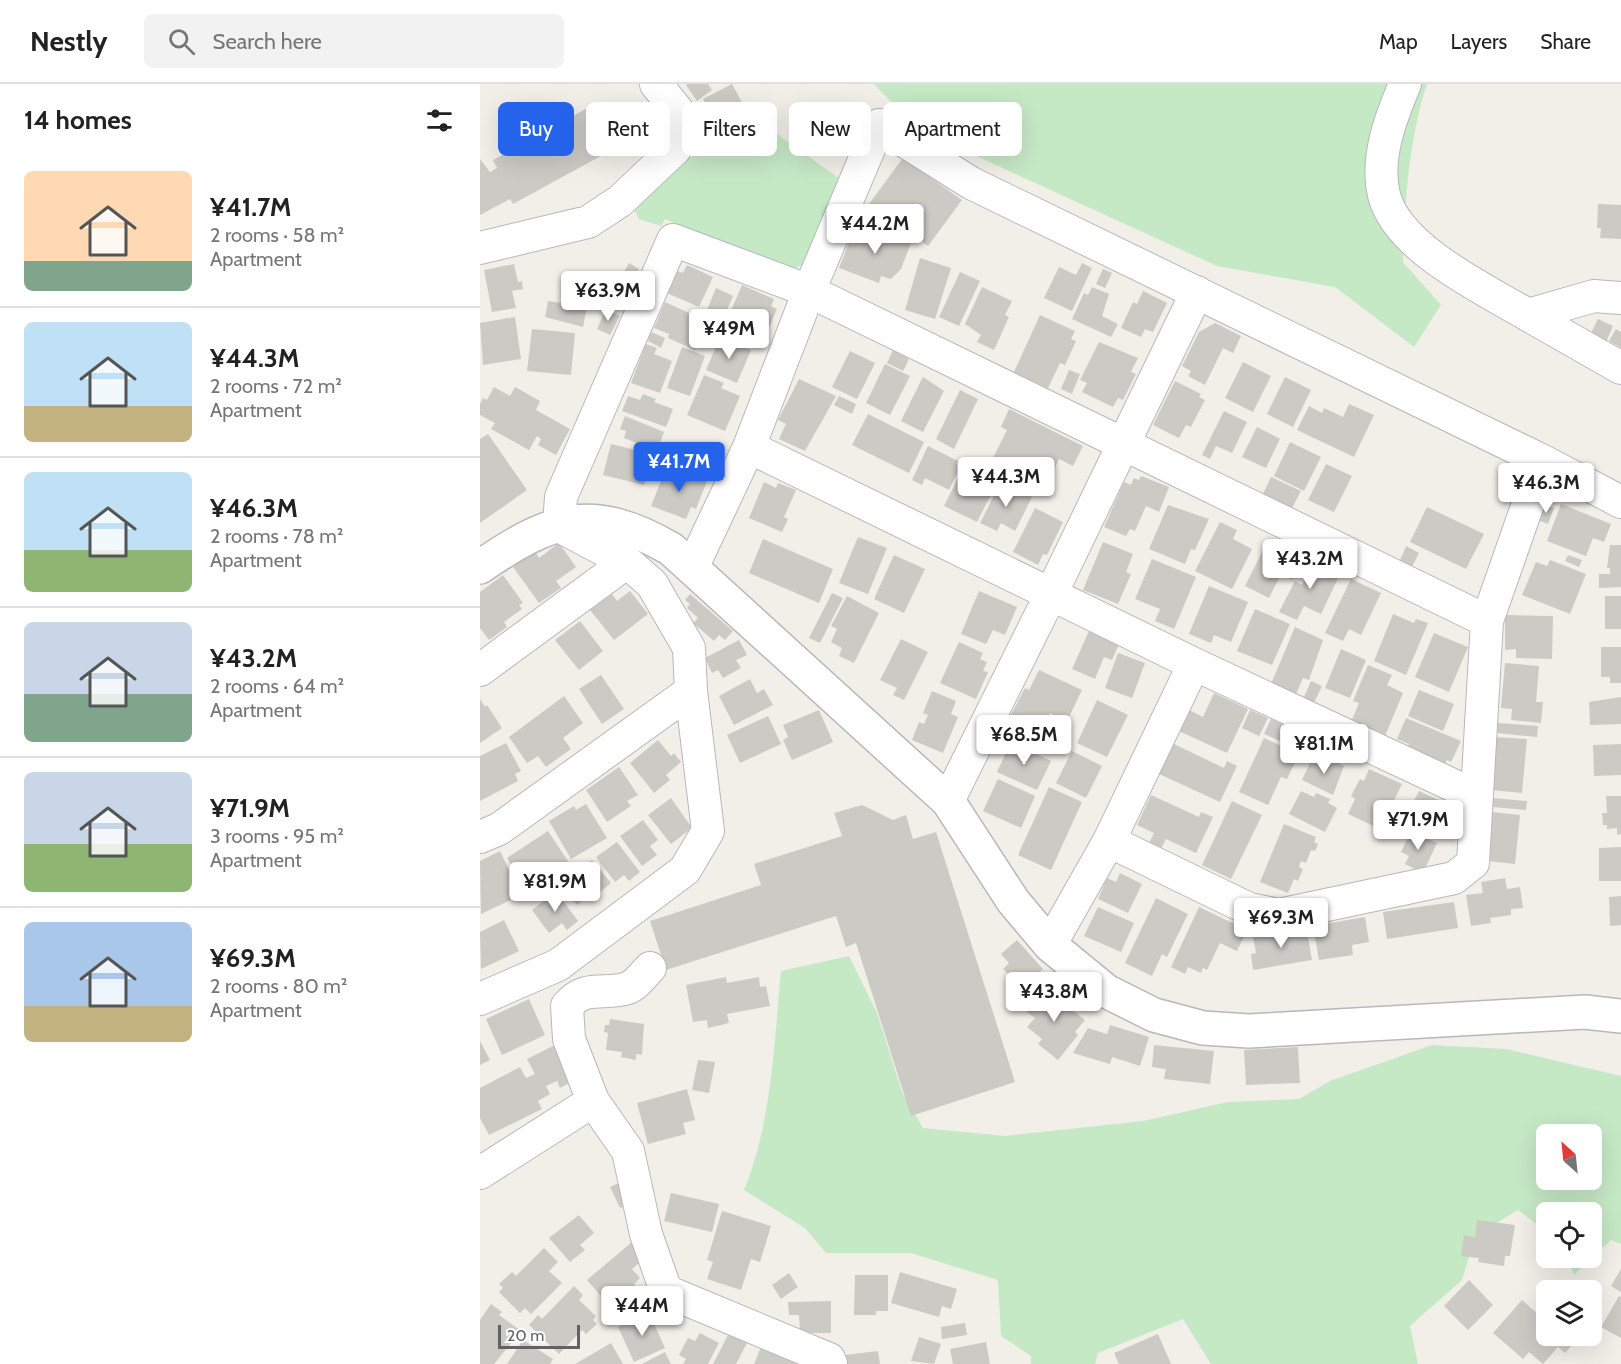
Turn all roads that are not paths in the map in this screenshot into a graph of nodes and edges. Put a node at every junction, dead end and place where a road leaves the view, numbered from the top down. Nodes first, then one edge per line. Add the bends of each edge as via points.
1 (656, 84) edge
2 (1405, 84) edge
3 (480, 248) edge
4 (809, 291) junction
5 (1197, 292) junction
6 (1621, 298) edge
7 (1528, 315) junction
8 (1621, 368) edge
9 (1123, 445) junction
10 (748, 447) junction
11 (1543, 461) junction
12 (1621, 502) edge
13 (559, 526) junction
14 (627, 562) junction
15 (480, 567) edge
16 (692, 568) junction
17 (1052, 594) junction
18 (1486, 621) junction
19 (1194, 664) junction
20 (480, 670) edge
21 (691, 691) junction
22 (1476, 796) junction
23 (948, 801) junction
24 (480, 837) edge
25 (1109, 841) junction
26 (1050, 945) junction
27 (650, 968) dead end
28 (480, 999) edge
29 (1621, 1016) edge
30 (593, 1101) junction
31 (480, 1173) edge
32 (831, 1364) edge

1 - 3 street via 681,115 675,149 620,201 588,222
2 - 7 street via 1390,118 1383,164 1384,194 1389,207 1416,242
4 - 5 street via 879,125 971,183
4 - 9 street
4 - 10 street
4 - 13 street via 673,240 561,497
5 - 9 street
5 - 11 street
6 - 7 street via 1594,296
7 - 8 street
9 - 17 street
9 - 18 street
10 - 16 street
10 - 17 street
11 - 12 street
11 - 18 street
13 - 14 street
13 - 15 street via 535,532
13 - 16 street via 592,519 640,531 671,549
14 - 20 street
14 - 21 street via 652,584 689,648
16 - 23 street
17 - 19 street
17 - 23 street
18 - 22 street
19 - 22 street
19 - 25 street
21 - 24 street via 499,829
21 - 28 street via 708,831 685,870 558,965
22 - 25 street via 1473,863 1454,878 1279,915 1249,909
23 - 26 street via 1013,901
25 - 26 street
26 - 29 street via 1106,992 1154,1015 1203,1028 1249,1031 1585,1012
27 - 30 street via 629,987 575,996 567,1006 569,1039
30 - 31 street
30 - 32 street via 628,1151 646,1234 666,1291 829,1359

